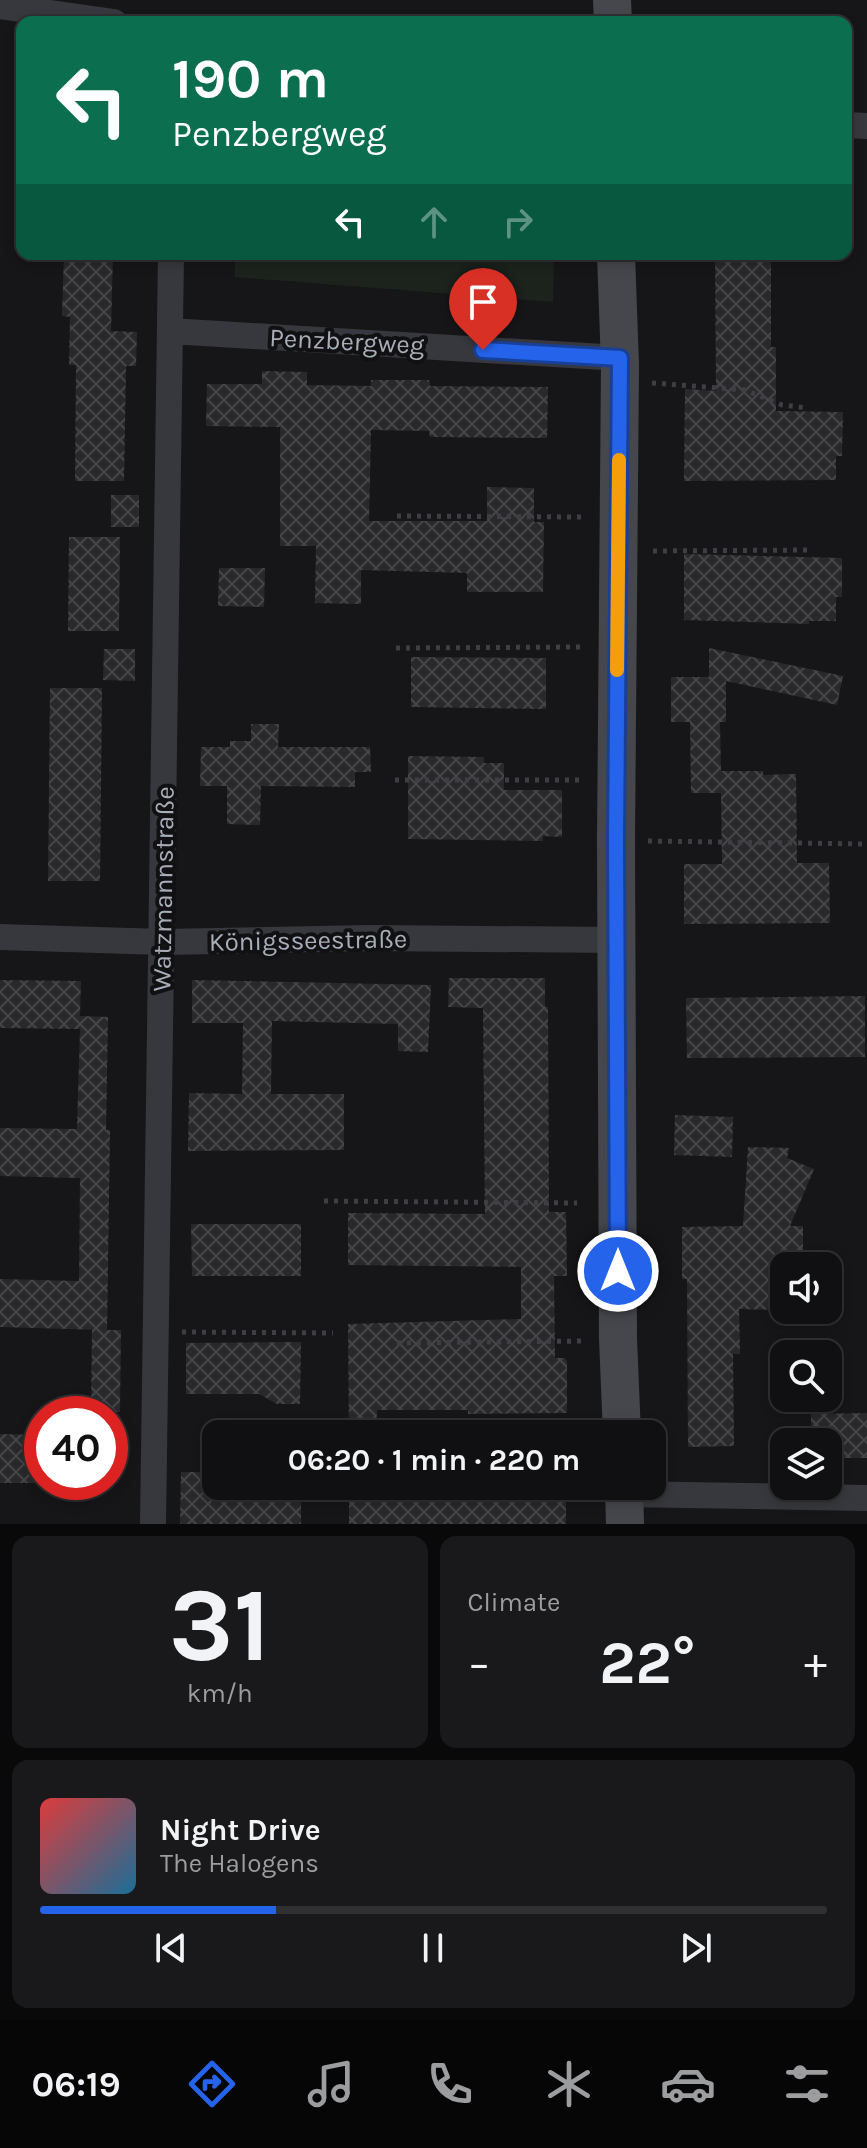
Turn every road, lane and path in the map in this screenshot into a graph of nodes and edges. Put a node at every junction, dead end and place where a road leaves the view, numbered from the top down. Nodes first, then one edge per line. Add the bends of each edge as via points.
1 (0, 6) edge
2 (71, 16) edge
3 (171, 260) edge
4 (616, 260) edge
5 (170, 331) junction
6 (620, 371) junction
7 (808, 408) dead end
8 (397, 516) dead end
9 (619, 534) junction
10 (809, 550) dead end
11 (396, 648) dead end
12 (618, 652) junction
13 (395, 780) dead end
14 (617, 781) junction
15 (616, 840) junction
16 (867, 844) edge
17 (0, 937) edge
18 (617, 940) junction
19 (163, 942) junction
20 (324, 1201) dead end
21 (577, 1203) dead end
22 (156, 1332) junction
23 (333, 1333) dead end
24 (618, 1339) junction
25 (397, 1343) dead end
26 (621, 1420) edge
27 (867, 1498) edge
28 (624, 1501) edge
29 (153, 1524) edge

1 - 2 street
3 - 5 street, Watzmannstraße
4 - 6 street
5 - 6 street, Penzbergweg
5 - 19 street, Watzmannstraße
6 - 7 path via 745,390 782,405
6 - 9 street
8 - 9 path
9 - 10 path
9 - 12 street
11 - 12 path via 573,646
12 - 14 street
13 - 14 path
14 - 15 street
15 - 16 path
15 - 18 street
17 - 19 street, Königsseestraße
18 - 19 street, Königsseestraße
18 - 24 street
19 - 22 street, Watzmannstraße
20 - 21 path
22 - 23 path
22 - 29 street, Watzmannstraße
24 - 25 path
24 - 26 street
27 - 28 street

